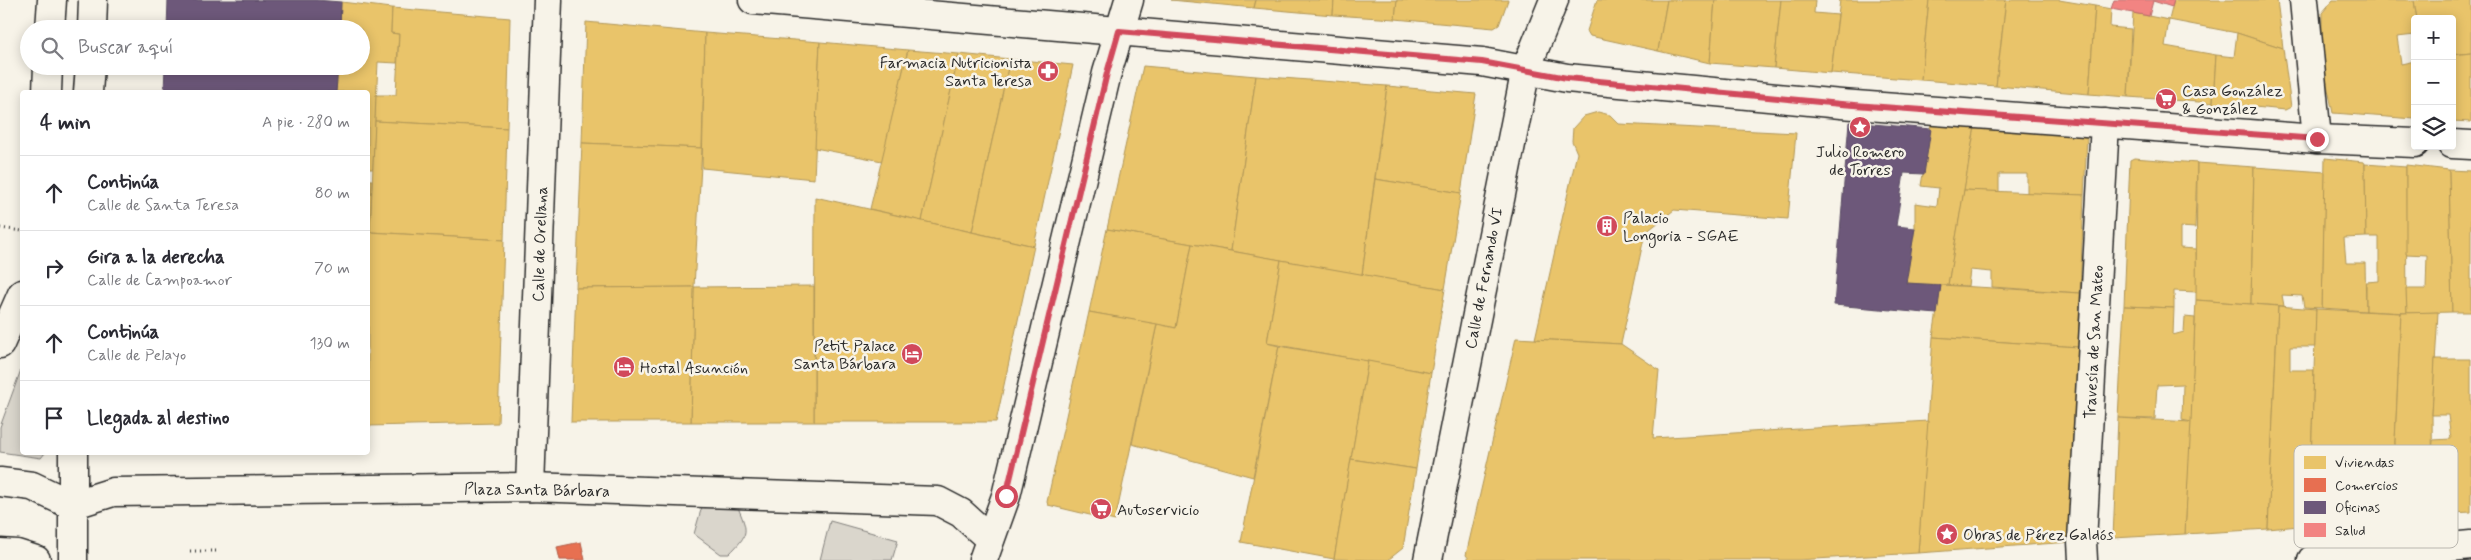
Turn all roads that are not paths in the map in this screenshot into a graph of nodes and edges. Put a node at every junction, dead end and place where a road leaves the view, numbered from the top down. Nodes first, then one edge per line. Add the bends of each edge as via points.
1 (52, 0) edge
2 (93, 0) edge
3 (548, 0) edge
4 (753, 0) edge
5 (1129, 0) edge
6 (1554, 0) edge
7 (2304, 0) edge
8 (51, 20) edge
9 (92, 20) edge
10 (1119, 31) junction
11 (1526, 68) junction
12 (48, 75) edge
13 (89, 75) edge
14 (47, 90) edge
15 (88, 90) edge
16 (2104, 123) junction
17 (2317, 139) junction
18 (2411, 143) edge
19 (2456, 144) edge
20 (2471, 145) edge
21 (20, 299) edge
22 (0, 344) edge
23 (74, 455) edge
24 (0, 482) edge
25 (530, 487) junction
26 (72, 505) junction
27 (2471, 545) edge
28 (987, 550) edge
29 (0, 553) edge
30 (2442, 554) edge
31 (36, 560) edge
32 (73, 560) edge
33 (1428, 560) edge
34 (2083, 560) edge
35 (2320, 560) edge

1 - 8 street
2 - 9 street
3 - 25 street, Calle de Orellana
4 - 10 street
5 - 10 street
6 - 11 street, Calle de Fernando VI
7 - 17 street
10 - 11 street
10 - 28 street via 1006,496
11 - 16 street via 1567,78 1831,103
11 - 33 street, Calle de Fernando VI
12 - 14 street
13 - 15 street
16 - 17 street
16 - 34 street, Travesía de San Mateo
17 - 18 street
19 - 20 street
21 - 22 street
23 - 26 street
24 - 26 street via 32,486
25 - 26 street, Plaza Santa Bárbara via 113,492
25 - 28 street, Plaza Santa Bárbara via 938,501 961,513
26 - 32 street
27 - 30 street
29 - 31 street
30 - 35 street

